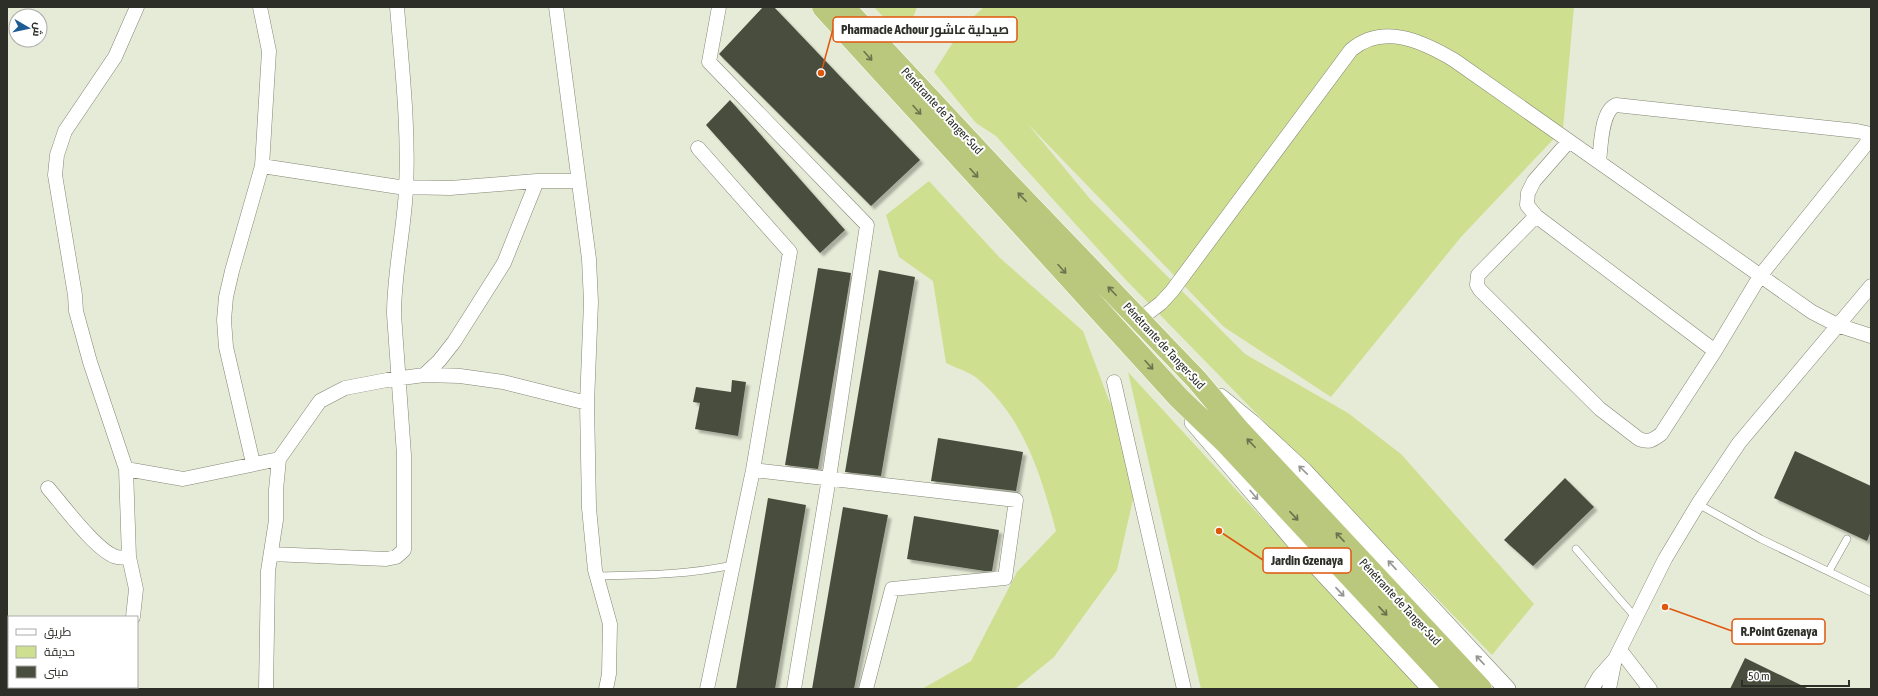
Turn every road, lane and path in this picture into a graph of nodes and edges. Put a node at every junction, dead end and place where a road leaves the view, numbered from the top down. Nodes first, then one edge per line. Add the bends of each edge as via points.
1 (137, 7) edge
2 (260, 7) edge
3 (397, 7) edge
4 (556, 7) edge
5 (719, 7) edge
6 (823, 7) edge
7 (844, 7) edge
8 (895, 73) junction
9 (1871, 134) edge
10 (953, 136) junction
11 (1871, 138) edge
12 (1569, 141) junction
13 (698, 148) dead end
14 (1599, 162) junction
15 (262, 166) junction
16 (537, 180) junction
17 (577, 180) junction
18 (406, 187) junction
19 (1536, 216) junction
20 (1760, 276) junction
21 (1871, 286) edge
22 (1140, 319) junction
23 (1837, 325) junction
24 (1871, 336) edge
25 (1715, 351) junction
26 (424, 376) junction
27 (398, 378) junction
28 (1197, 380) junction
29 (1114, 382) dead end
30 (1179, 398) junction
31 (587, 403) junction
32 (279, 459) junction
33 (254, 463) junction
34 (126, 469) junction
35 (753, 470) junction
36 (829, 478) junction
37 (48, 488) dead end
38 (1698, 504) junction
39 (1847, 539) dead end
40 (1576, 548) dead end
41 (271, 554) junction
42 (129, 557) junction
43 (733, 565) junction
44 (1829, 571) junction
45 (597, 576) junction
46 (1871, 592) edge
47 (133, 616) edge
48 (1637, 618) junction
49 (1618, 655) junction
50 (266, 689) edge
51 (606, 689) edge
52 (707, 689) edge
53 (794, 689) edge
54 (866, 689) edge
55 (1184, 689) edge
56 (1431, 689) edge
57 (1456, 689) edge
58 (1481, 689) edge
59 (1507, 689) edge
60 (1592, 689) edge
61 (1609, 689) edge
62 (1650, 689) edge

1 - 34 street via 115,57 65,131 55,175 76,311 90,362
2 - 15 street via 269,51
3 - 18 street via 406,108
4 - 17 street
5 - 36 street via 709,62 867,225
6 -> 8 highway, Pénétrante de Tanger-Sud
7 - 8 highway, Pénétrante de Tanger-Sud
8 - 10 highway, Pénétrante de Tanger-Sud
9 - 14 street via 1616,105 1609,109 1606,117
22 -> 10 highway, Pénétrante de Tanger-Sud via 1011,186
10 -> 30 highway, Pénétrante de Tanger-Sud
11 - 20 street
12 - 14 street
12 - 19 street via 1534,181 1528,192 1527,206
12 - 22 street via 1441,52 1395,36 1368,38 1344,58 1172,291
13 - 35 street via 790,252
14 - 20 street
15 - 18 street
15 - 33 street via 232,271 224,320 226,347
16 - 17 street
16 - 18 street via 450,188
16 - 26 street via 504,263 454,342
17 - 31 street via 589,259 591,295
18 - 27 street via 404,225 394,296
19 - 25 street
19 - 25 street via 1478,276 1477,285 1484,295 1600,409 1634,435 1647,442 1661,434
20 - 23 street via 1812,312
20 - 25 street
21 - 23 street
22 - 28 highway, Pénétrante de Tanger-Sud
23 - 24 street
23 - 38 street via 1739,443
26 - 27 street
26 - 31 street via 460,376 503,382
27 - 32 street via 345,388 320,401
27 - 41 street via 404,455 404,550 386,559
58 -> 28 highway, Pénétrante de Tanger-Sud via 1242,434
59 -> 28 street via 1304,471 1252,423
29 - 55 street
30 -> 56 street via 1193,423 1279,524
30 -> 57 highway, Pénétrante de Tanger-Sud via 1225,442
31 - 45 street via 589,508
32 - 33 street
32 - 41 street via 276,520
33 - 34 street via 183,479
34 - 42 street
35 - 36 street
35 - 43 street
36 - 53 street
36 - 54 street via 1016,500 1005,578 892,589
37 - 42 street via 107,553 117,558
38 - 44 lane via 1760,539
38 - 48 street via 1665,559
39 - 44 lane
40 - 48 lane
41 - 50 street via 268,571
42 - 47 street via 136,590
43 - 45 lane via 678,574
43 - 52 street
44 - 46 lane
45 - 51 street via 610,624 609,674
48 - 49 street
49 - 60 street
49 - 61 street
49 - 62 street

